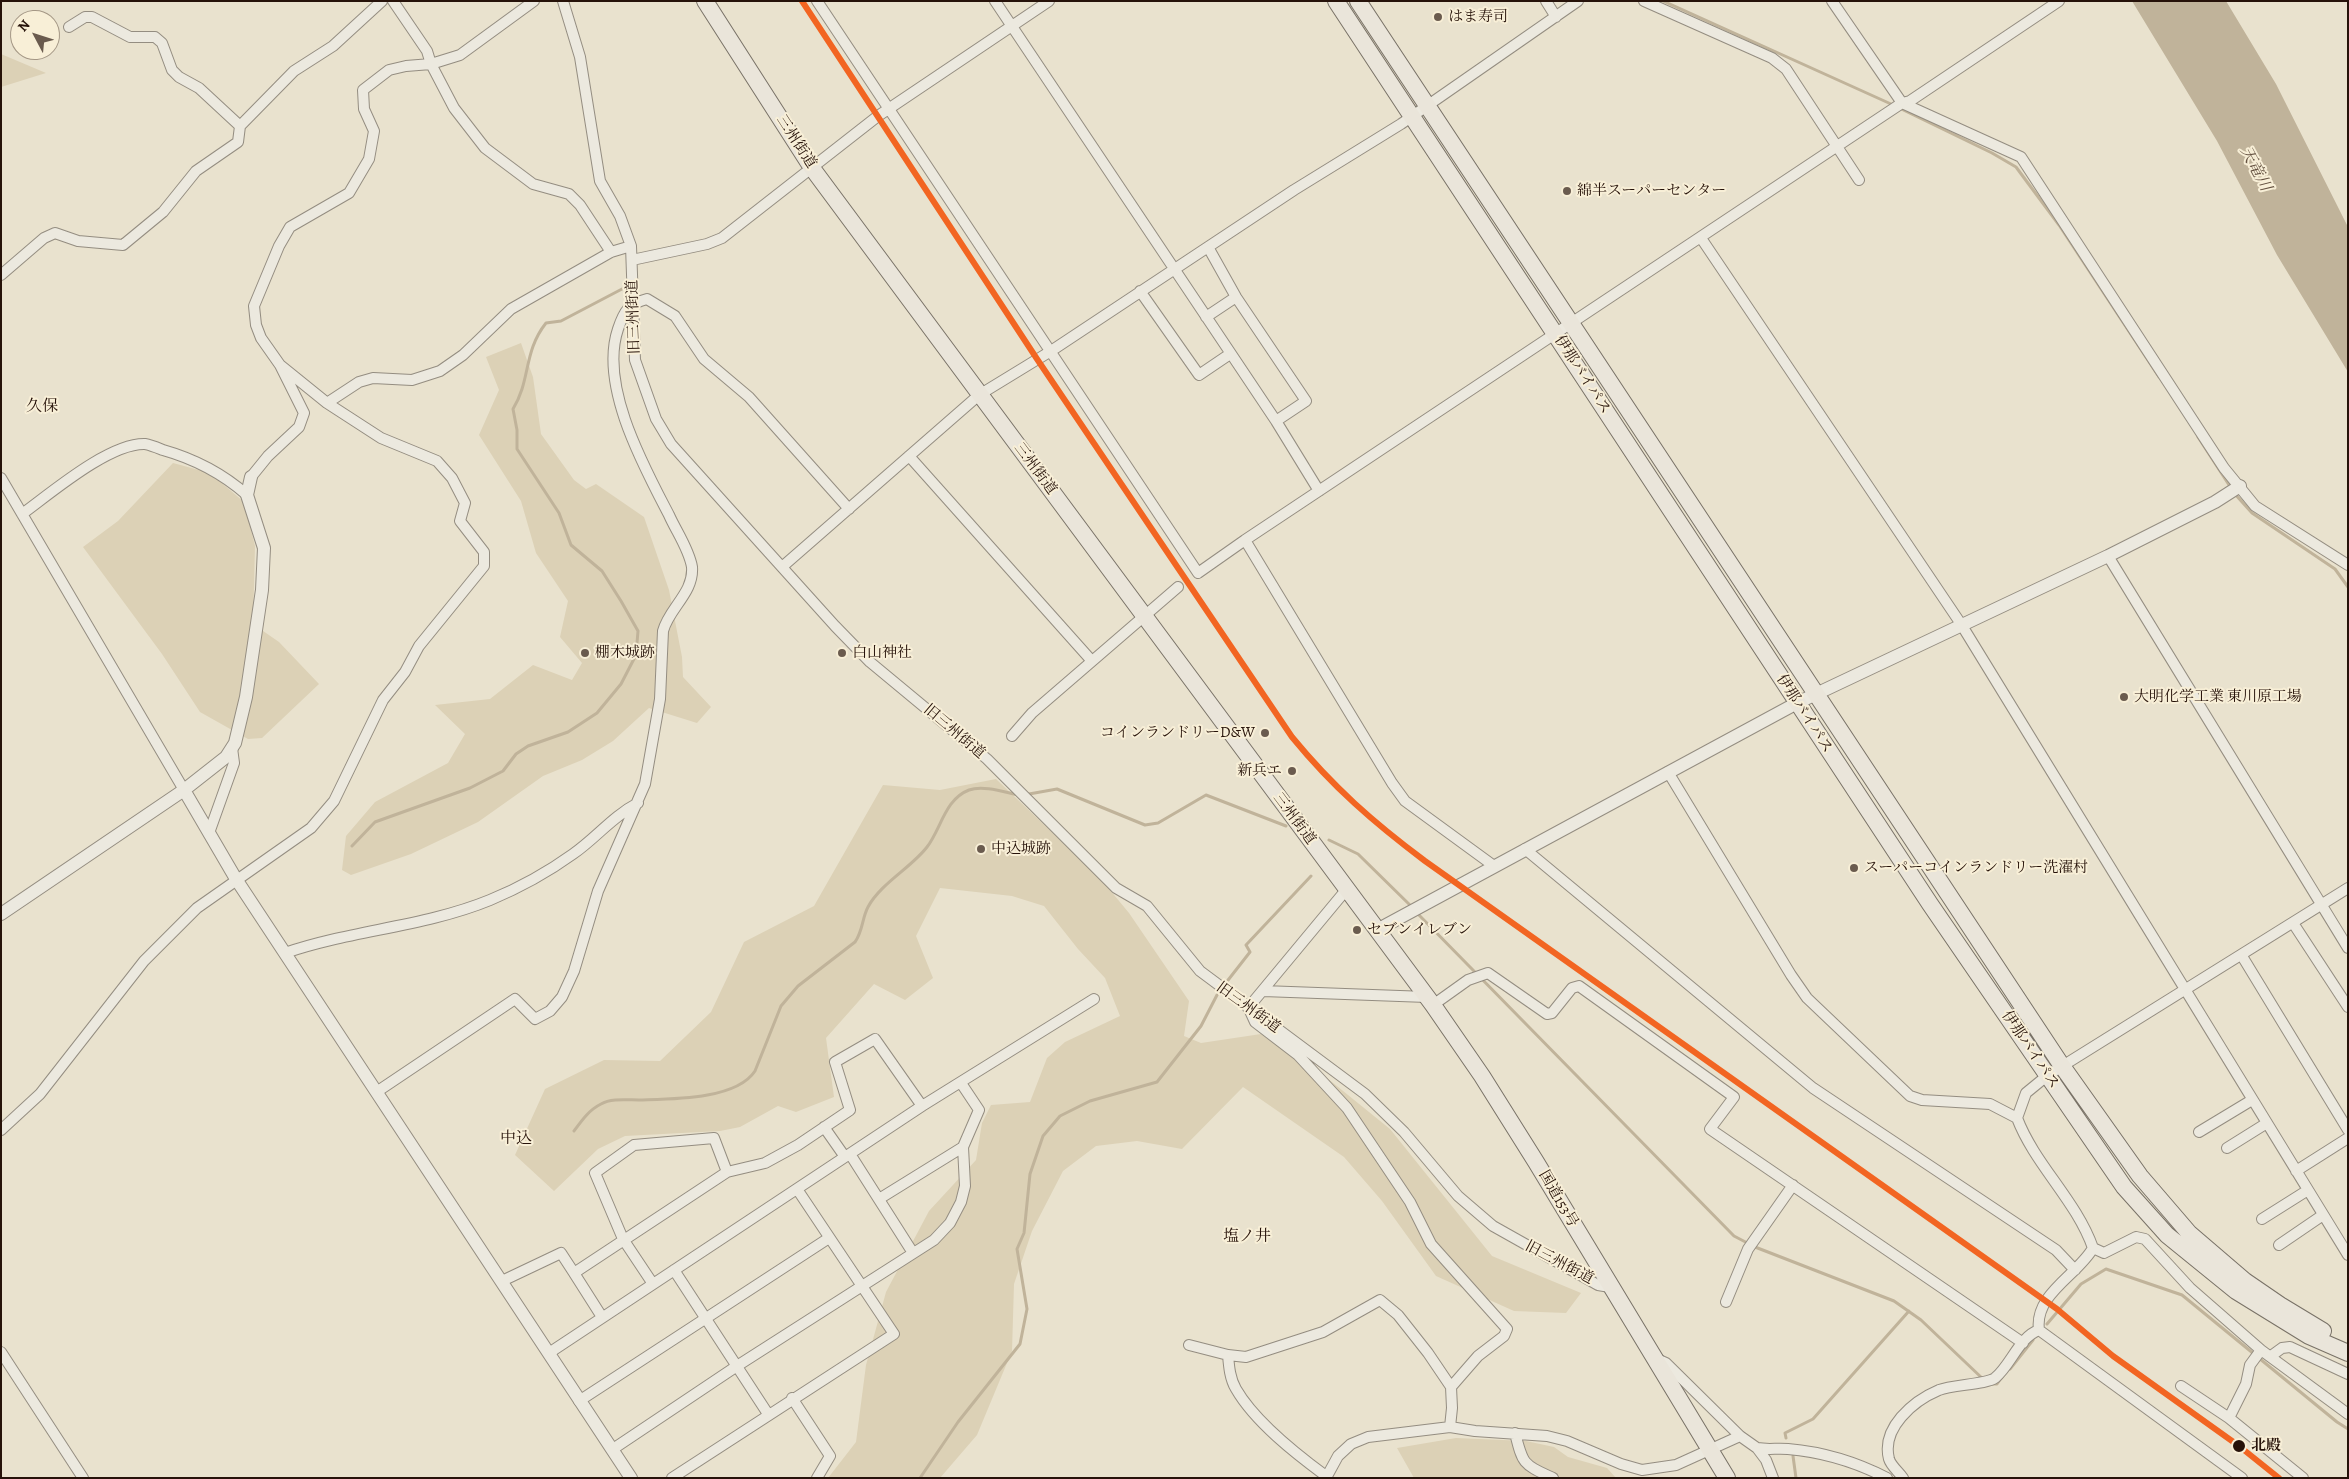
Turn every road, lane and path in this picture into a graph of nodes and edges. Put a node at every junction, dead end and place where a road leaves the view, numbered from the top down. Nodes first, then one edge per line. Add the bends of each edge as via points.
1 (382, 1) edge
2 (394, 1) edge
3 (534, 1) edge
4 (564, 1) edge
5 (705, 1) edge
6 (817, 1) edge
7 (994, 1) edge
8 (1049, 1) edge
9 (1336, 1) edge
10 (1358, 1) edge
11 (1546, 1) edge
12 (1578, 1) edge
13 (1644, 1) edge
14 (1832, 1) edge
15 (2059, 1) edge
16 (1556, 17) junction
17 (1011, 26) junction
18 (69, 27) dead end
19 (431, 64) junction
20 (1902, 103) junction
21 (1428, 104) junction
22 (889, 109) junction
23 (1412, 116) junction
24 (240, 126) junction
25 (1837, 147) junction
26 (812, 168) junction
27 (1858, 180) dead end
28 (1701, 238) junction
29 (631, 246) junction
30 (1208, 246) junction
31 (611, 252) junction
32 (632, 260) junction
33 (1173, 269) junction
34 (1, 275) edge
35 (1140, 291) junction
36 (1236, 296) junction
37 (633, 302) junction
38 (1206, 317) junction
39 (1570, 323) junction
40 (1555, 335) junction
41 (1051, 351) junction
42 (1230, 354) junction
43 (280, 365) junction
44 (979, 396) junction
45 (327, 403) junction
46 (1276, 421) junction
47 (910, 456) junction
48 (251, 476) joint
49 (1, 478) edge
50 (2235, 489) junction
51 (1319, 490) junction
52 (247, 495) junction
53 (849, 509) junction
54 (22, 514) junction
55 (1245, 540) junction
56 (2108, 556) junction
57 (2348, 565) edge
58 (782, 567) junction
59 (1178, 587) dead end
60 (1144, 616) junction
61 (1961, 624) junction
62 (1090, 660) junction
63 (1816, 693) junction
64 (1797, 703) junction
65 (1012, 736) dead end
66 (232, 748) junction
67 (1668, 772) junction
68 (184, 790) junction
69 (638, 802) junction
70 (210, 833) junction
71 (1525, 849) junction
72 (1494, 866) junction
73 (236, 879) junction
74 (2348, 888) edge
75 (1346, 890) junction
76 (2322, 904) junction
77 (1, 914) edge
78 (2293, 923) junction
79 (1377, 930) junction
80 (2348, 948) edge
81 (285, 953) junction
82 (2242, 956) junction
83 (1263, 991) junction
84 (2185, 991) junction
85 (1094, 999) dead end
86 (1430, 1001) junction
87 (2348, 1007) edge
88 (1248, 1008) junction
89 (2062, 1066) junction
90 (2048, 1075) junction
91 (961, 1083) junction
92 (378, 1090) junction
93 (2252, 1100) junction
94 (922, 1106) junction
95 (2017, 1118) junction
96 (2267, 1124) junction
97 (824, 1128) junction
98 (1, 1130) edge
99 (2348, 1130) edge
100 (2200, 1132) dead end
101 (2348, 1138) edge
102 (964, 1147) junction
103 (2227, 1148) dead end
104 (848, 1155) junction
105 (2296, 1171) junction
106 (727, 1172) junction
107 (1793, 1185) junction
108 (797, 1189) junction
109 (2308, 1190) junction
110 (879, 1199) junction
111 (2323, 1215) junction
112 (2262, 1219) dead end
113 (829, 1238) junction
114 (623, 1239) junction
115 (2279, 1245) dead end
116 (2093, 1248) junction
117 (913, 1253) junction
118 (2348, 1255) edge
119 (674, 1270) junction
120 (2075, 1270) junction
121 (574, 1273) junction
122 (502, 1281) junction
123 (653, 1284) junction
124 (861, 1285) junction
125 (1610, 1288) junction
126 (1726, 1302) dead end
127 (602, 1317) junction
128 (705, 1317) junction
129 (2039, 1330) junction
130 (2348, 1341) edge
131 (2024, 1343) junction
132 (1190, 1345) dead end
133 (2261, 1350) junction
134 (1, 1352) edge
135 (549, 1353) junction
136 (2348, 1353) edge
137 (1228, 1355) junction
138 (1652, 1356) junction
139 (2271, 1356) junction
140 (738, 1366) junction
141 (2348, 1374) edge
142 (2181, 1386) dead end
143 (1451, 1387) junction
144 (792, 1398) junction
145 (579, 1401) junction
146 (768, 1414) junction
147 (2348, 1414) edge
148 (2229, 1418) junction
149 (1450, 1427) junction
150 (1515, 1433) junction
151 (1740, 1436) junction
152 (1757, 1448) junction
153 (613, 1449) junction
154 (1709, 1451) junction
155 (1871, 1475) edge
156 (1326, 1477) edge
157 (83, 1478) edge
158 (631, 1478) edge
159 (672, 1478) edge
160 (817, 1478) edge
161 (1553, 1478) edge
162 (1726, 1478) edge
163 (1773, 1478) edge
164 (1887, 1478) edge
165 (1903, 1478) edge
166 (2242, 1478) edge
167 (2304, 1478) edge

1 - 24 street via 333,46 294,71
2 - 19 street via 427,51
3 - 19 street via 460,55
4 - 29 street, 旧三州街道 via 580,57 600,181 620,216
5 - 26 highway, 三州街道
6 - 22 street
7 - 17 street
8 - 17 street
9 - 23 highway, 伊那バイパス
10 - 21 highway, 伊那バイパス
11 - 16 street
12 - 16 street
13 - 25 street via 1772,58 1786,69
14 - 20 street
15 - 20 street via 1910,101
16 - 21 street
17 - 22 street
17 - 33 street
18 - 24 street via 85,17 92,17 130,37 155,37 162,43 178,77 199,88
19 - 31 street via 454,108 485,148 533,184 569,194
19 - 43 street via 389,70 363,90 364,109 374,131 368,159 349,193 290,227 279,246 254,306 261,338
20 - 25 street
20 - 50 street via 2021,157
21 - 23 street
21 - 39 highway, 伊那バイパス
22 - 26 street
22 - 41 street
23 - 30 street
23 - 40 highway, 伊那バイパス
24 - 34 street via 238,142 196,171 163,212 123,245 78,241 55,233 44,238
25 - 27 street
25 - 28 street
26 - 32 street via 722,238
26 - 44 highway, 三州街道
28 - 39 street
28 - 61 street
29 - 31 street
29 - 32 street, 旧三州街道
30 - 33 street
30 - 36 street
31 - 45 street via 511,309 464,355 440,371 412,380 373,378 359,382
32 - 37 street, 旧三州街道
33 - 35 street
33 - 38 street
35 - 41 street
35 - 42 street via 1199,375
36 - 38 street
36 - 46 street via 1306,401
37 - 53 street via 647,299 675,316 704,359 749,397
37 - 58 street, 旧三州街道 via 635,360 656,418 671,444
37 - 69 street via 623,314 616,334 612,356 614,385 658,494 686,549 692,577 662,631 660,699 645,784
38 - 42 street
39 - 40 street
39 - 63 highway, 伊那バイパス
40 - 51 street
40 - 64 highway, 伊那バイパス
41 - 44 street
41 - 55 street via 1198,572
42 - 46 street
43 - 45 street
43 - 48 street via 304,413 299,427
44 - 47 street
44 - 60 highway, 三州街道
45 - 73 street via 381,438 437,461 460,490 465,503 460,521 484,552 484,566 419,646 406,672 383,700 334,801 311,828
46 - 51 street
47 - 53 street
47 - 62 street
48 - 52 street
49 - 54 street
50 - 56 street
50 - 57 street via 2255,506
51 - 55 street
52 - 54 street via 228,478 188,456 144,444 112,453 89,465
52 - 66 street via 264,548 262,590 246,697
53 - 58 street
54 - 68 street
55 - 72 street via 1405,801
56 - 61 street
56 - 76 street
58 - 88 street, 旧三州街道 via 870,662 987,759 1116,888 1147,906 1200,971
59 - 60 street
60 - 62 street
60 - 75 highway, 三州街道
61 - 63 street
61 - 84 street
62 - 65 street via 1032,713
63 - 64 street
63 - 89 highway, 伊那バイパス
64 - 67 street
64 - 90 highway, 伊那バイパス
66 - 68 street via 226,757
66 - 70 street via 234,762
67 - 71 street
67 - 95 street via 1807,998 1910,1096 1922,1100 1990,1104
68 - 70 street
68 - 77 street
69 - 81 street via 623,810 573,854 535,878 490,900 448,915 311,944
69 - 92 street via 598,891 574,971 562,996 550,1011 535,1019 516,999
70 - 73 street
71 - 72 street
71 - 120 street via 1813,1088 2056,1250
72 - 79 street
73 - 81 street
73 - 98 street via 197,908 144,961 40,1094
74 - 76 street
75 - 79 highway, 三州街道
75 - 83 street
76 - 78 street
76 - 80 street
78 - 82 street
78 - 87 street
79 - 86 highway, 国道153号
81 - 92 street
82 - 84 street
82 - 99 street
83 - 86 street
83 - 88 street
84 - 89 street
84 - 93 street
85 - 91 street
86 - 107 street via 1478,976 1493,976 1547,1014 1572,988 1579,986 1734,1097 1710,1129
86 - 125 highway, 国道153号 via 1536,1162
88 - 125 street, 旧三州街道 via 1364,1094 1404,1132 1458,1196 1493,1226 1598,1285
88 - 143 street via 1255,1022 1298,1055 1347,1108 1410,1202 1431,1244 1507,1329 1504,1336 1478,1356
89 - 90 street
89 - 130 highway, 伊那バイパス via 2140,1176 2216,1258 2314,1327
90 - 95 street via 2026,1093
90 - 136 highway, 伊那バイパス via 2124,1187 2167,1234 2200,1264 2278,1319
91 - 94 street
91 - 102 street via 979,1110
92 - 122 street
93 - 96 street
93 - 100 street
94 - 97 street via 875,1039 835,1062 850,1110
94 - 104 street
95 - 116 street via 2025,1138 2063,1193
96 - 103 street
96 - 105 street
97 - 104 street
97 - 106 street via 765,1163
101 - 105 street
102 - 110 street
102 - 117 street via 965,1186 961,1202 950,1223 934,1240
104 - 108 street
104 - 110 street
105 - 109 street
106 - 114 street
106 - 114 street via 714,1138 634,1145 595,1173
107 - 126 street via 1751,1245
107 - 131 street
108 - 113 street
108 - 119 street
109 - 111 street
109 - 112 street
110 - 117 street
111 - 115 street
111 - 118 street
113 - 124 street
113 - 128 street
114 - 121 street
114 - 123 street
116 - 120 street via 2087,1260
116 - 133 street via 2104,1253 2136,1237 2145,1238 2190,1288
117 - 124 street
119 - 123 street
119 - 128 street
120 - 129 street via 2056,1288 2040,1311
121 - 122 street via 561,1253
121 - 127 street
122 - 135 street
123 - 127 street
124 - 140 street
124 - 144 street via 894,1334
125 - 138 highway, 国道153号
127 - 135 street
128 - 140 street
128 - 145 street
129 - 131 street
129 - 166 street
131 - 165 street via 1994,1379 1939,1390 1916,1403 1897,1423 1890,1433 1888,1446 1890,1461
132 - 137 street
133 - 139 street
133 - 148 street via 2252,1361 2246,1384
134 - 157 street
135 - 145 street
137 - 143 street via 1246,1357 1323,1332 1380,1300 1398,1315
137 - 156 street via 1230,1375 1236,1389 1253,1411 1301,1458
138 - 151 street via 1666,1363
138 - 154 highway, 国道153号
139 - 141 street via 2290,1346
139 - 147 street
140 - 146 street
140 - 153 street
142 - 148 street
143 - 149 street
144 - 146 street
144 - 160 street via 830,1456
145 - 153 street
146 - 159 street
148 - 167 street
149 - 150 street
149 - 156 street via 1368,1437 1351,1444 1338,1456
150 - 154 street via 1567,1441 1642,1470 1667,1468
150 - 161 street via 1522,1460 1528,1467
151 - 152 street
151 - 154 street
152 - 155 street via 1795,1450 1841,1458
152 - 163 street
153 - 158 street
154 - 162 highway, 国道153号
155 - 164 street

